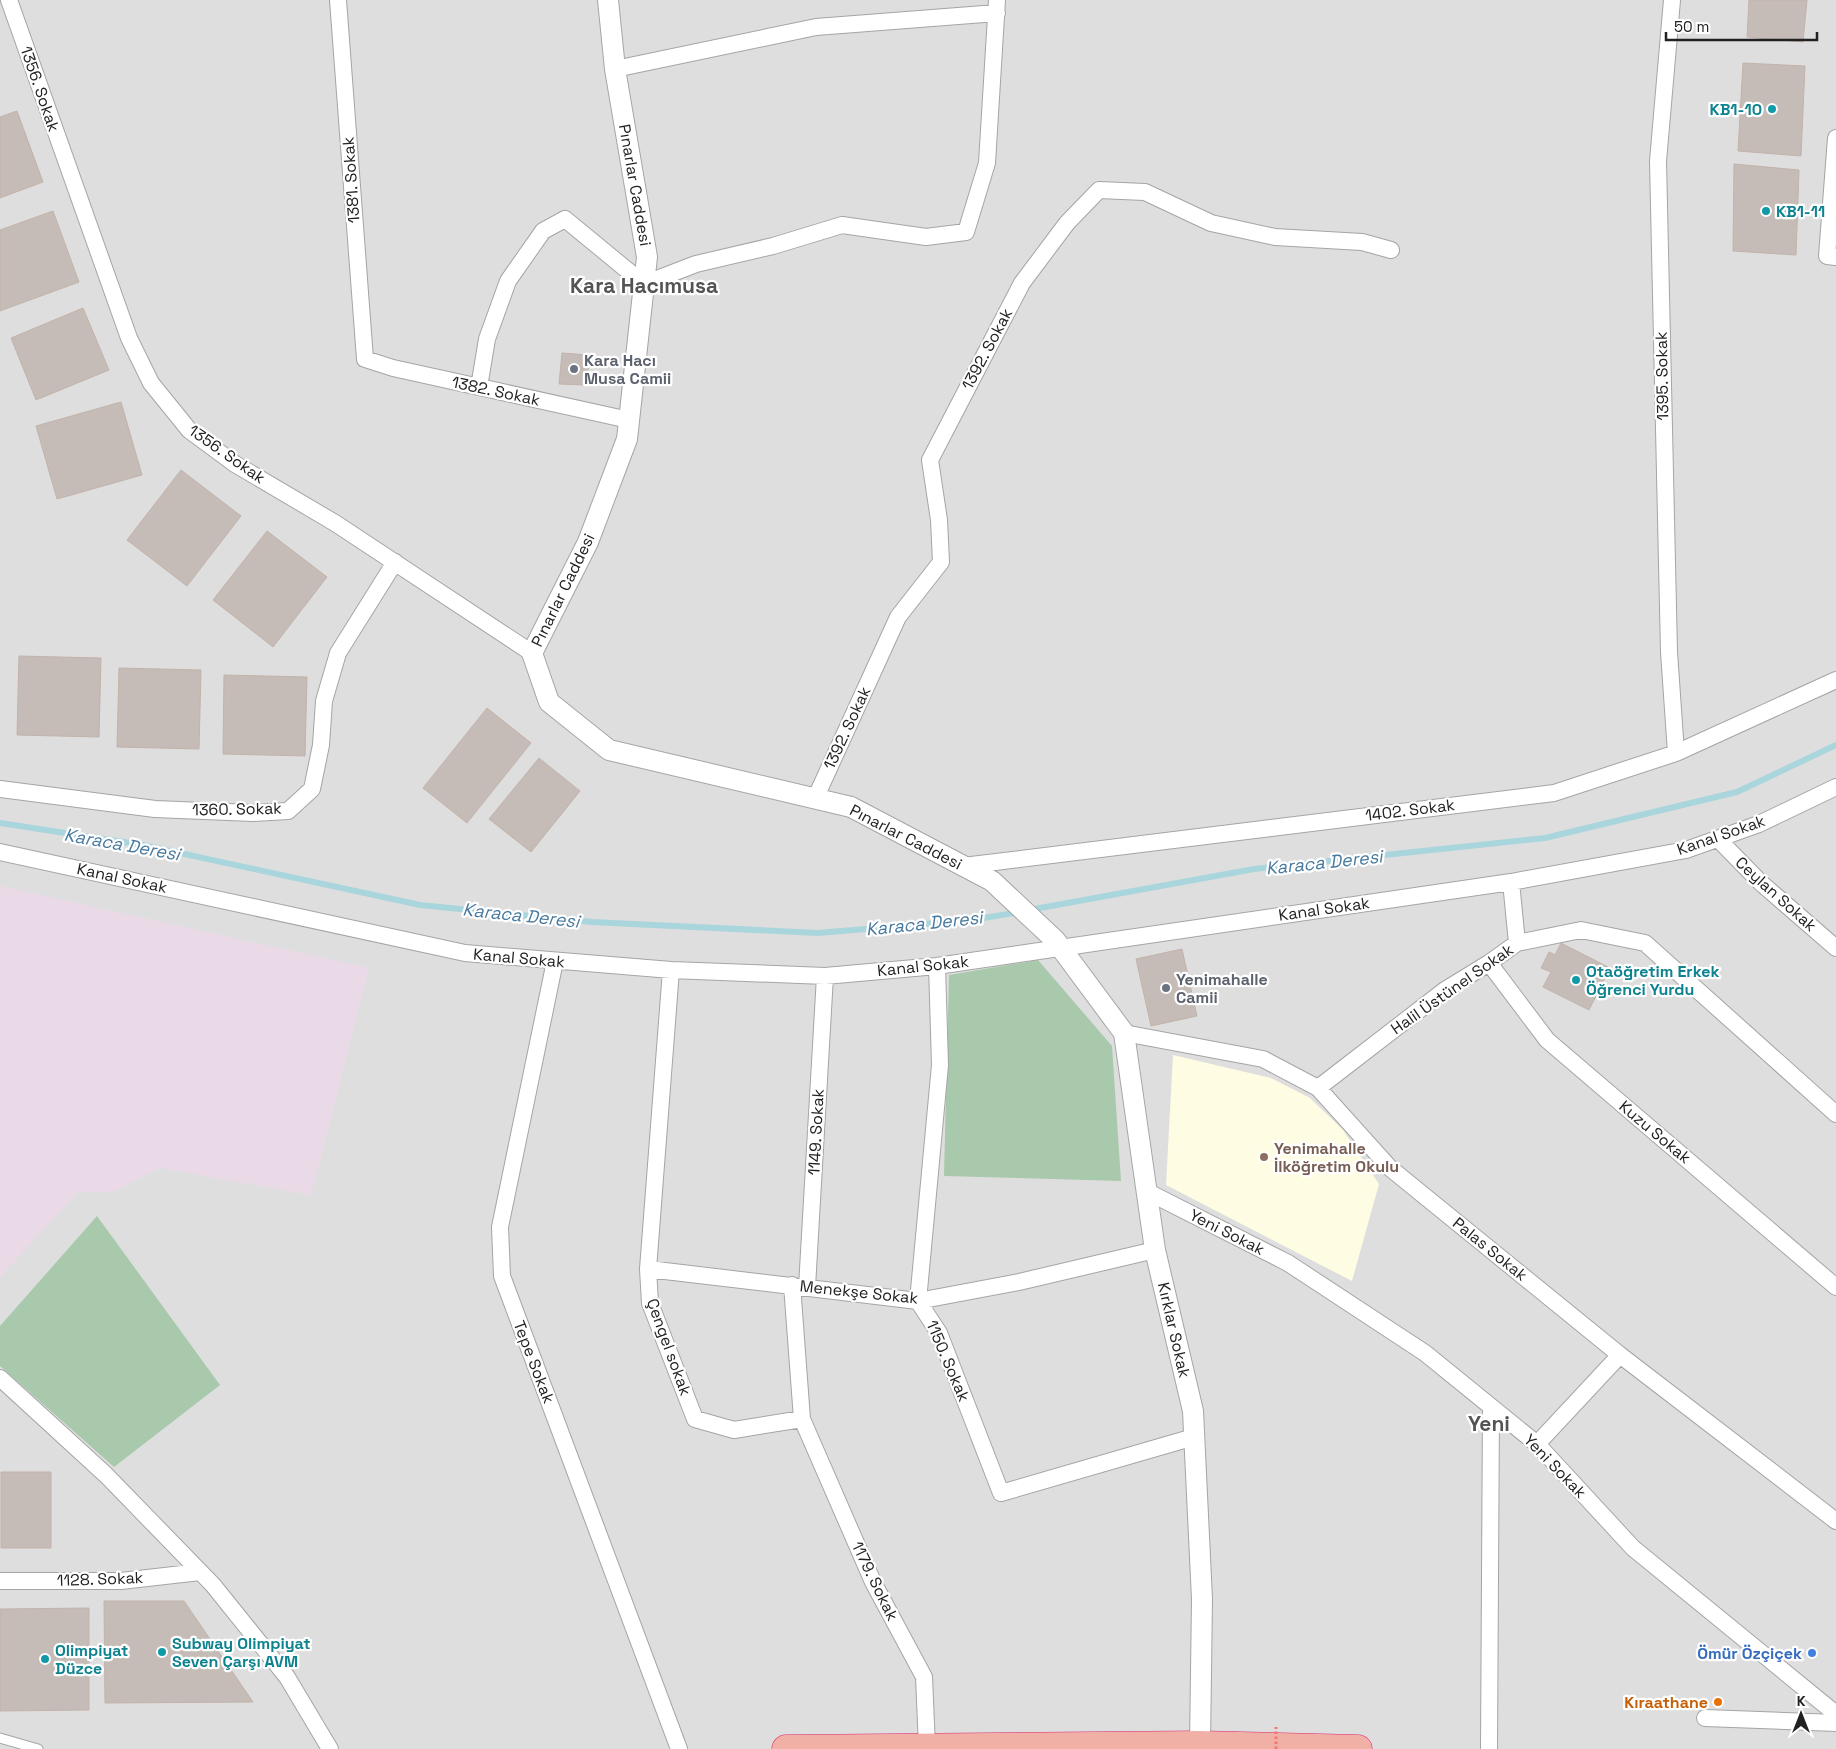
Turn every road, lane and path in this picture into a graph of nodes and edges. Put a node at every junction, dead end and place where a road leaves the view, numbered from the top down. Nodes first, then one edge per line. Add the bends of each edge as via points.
1 (9, 0) edge
2 (338, 0) edge
3 (608, 0) edge
4 (1672, 0) edge
5 (997, 7) edge
6 (615, 69) junction
7 (1836, 138) edge
8 (1391, 250) dead end
9 (1836, 257) edge
10 (644, 284) junction
11 (365, 359) joint
12 (479, 387) junction
13 (629, 420) junction
14 (395, 562) junction
15 (532, 653) junction
16 (1836, 680) edge
17 (1676, 753) junction
18 (1836, 787) edge
19 (0, 789) edge
20 (815, 799) junction
21 (1718, 840) junction
22 (0, 852) edge
23 (964, 866) junction
24 (1511, 882) junction
25 (1517, 943) junction
26 (1058, 944) junction
27 (1836, 948) edge
28 (555, 960) junction
29 (1489, 963) junction
30 (937, 966) junction
31 (671, 970) junction
32 (825, 976) junction
33 (1124, 1033) junction
34 (1318, 1088) junction
35 (1836, 1114) edge
36 (1146, 1191) junction
37 (1155, 1250) junction
38 (648, 1269) junction
39 (800, 1286) junction
40 (1836, 1286) edge
41 (918, 1301) junction
42 (1620, 1355) junction
43 (0, 1378) edge
44 (1491, 1407) junction
45 (802, 1419) junction
46 (1194, 1437) junction
47 (1537, 1444) junction
48 (1836, 1520) edge
49 (200, 1572) junction
50 (0, 1581) edge
51 (1836, 1714) edge
52 (1705, 1718) dead end
53 (1836, 1723) edge
54 (1276, 1727) dead end
55 (0, 1738) edge
56 (1200, 1745) junction
57 (927, 1748) junction
58 (38, 1749) edge
59 (330, 1749) edge
60 (679, 1749) edge
61 (786, 1749) edge
62 (1276, 1749) edge
63 (1358, 1749) edge
64 (1489, 1749) edge

1 - 14 street, 1356. Sokak via 129,338 151,383 189,430 235,464
2 - 11 street, 1381. Sokak
3 - 6 street, Pınarlar Caddesi
4 - 17 street, 1395. Sokak via 1658,161 1669,652
5 - 6 street via 816,27
5 - 10 street via 986,163 966,232 926,237 842,225 696,264
6 - 10 street, Pınarlar Caddesi via 647,257
7 - 9 street via 1827,256
8 - 20 street, 1392. Sokak via 1362,242 1274,237 1211,223 1146,192 1099,190 1067,223 1022,283 930,460 939,520 941,562 898,617
10 - 12 street via 565,220 543,231 508,282 486,340
10 - 13 street, Pınarlar Caddesi
11 - 12 street, 1382. Sokak
12 - 13 street, 1382. Sokak
13 - 15 street, Pınarlar Caddesi via 627,439 588,542
14 - 15 street, 1356. Sokak
14 - 19 street, 1360. Sokak via 338,653 324,701 321,745 312,789 288,811 155,809
15 - 20 street, Pınarlar Caddesi via 550,702 609,750
16 - 17 street, 1402. Sokak
17 - 23 street, 1402. Sokak via 1554,793
18 - 21 street, Kanal Sokak
20 - 23 street, Pınarlar Caddesi via 851,807
21 - 24 street, Kanal Sokak via 1686,850
21 - 27 street, Ceylan Sokak
22 - 28 street, Kanal Sokak via 465,953
23 - 26 street, Pınarlar Caddesi via 992,881
24 - 25 street
24 - 26 street, Kanal Sokak
25 - 29 street, Halil Üstünel Sokak
25 - 35 street, Halil Üstünel Sokak via 1581,930 1646,943
26 - 30 street, Kanal Sokak
26 - 33 street, Kırklar Sokak
28 - 31 street, Kanal Sokak
28 - 60 street, Tepe Sokak via 500,1227 502,1276
29 - 34 street, Halil Üstünel Sokak via 1445,990
29 - 40 street, Kuzu Sokak via 1547,1040
30 - 32 street, Kanal Sokak
30 - 41 street, 1150. Sokak via 940,1065
31 - 32 street, Kanal Sokak
31 - 38 street, Çengel sokak
32 - 39 street, 1149. Sokak
33 - 34 street, Palas Sokak via 1263,1059
33 - 36 street, Kırklar Sokak
34 - 42 street, Palas Sokak via 1390,1168
36 - 37 street, Kırklar Sokak
36 - 44 street, Yeni Sokak via 1288,1263 1425,1353
37 - 41 street, Menekşe Sokak via 1019,1282
37 - 46 street, Kırklar Sokak via 1193,1411
38 - 39 street, Menekşe Sokak
38 - 45 street, Çengel sokak via 650,1303 695,1419 734,1430
39 - 41 street, Menekşe Sokak
39 - 45 street
41 - 46 street, 1150. Sokak via 939,1333 1001,1493
42 - 47 street
42 - 48 street, Palas Sokak
43 - 49 street via 106,1475
44 - 47 street, Yeni Sokak
44 - 64 street
45 - 57 street, 1179. Sokak via 873,1582 924,1677
46 - 56 street, Kırklar Sokak via 1202,1599
47 - 51 street, Yeni Sokak via 1633,1548
49 - 50 street, 1128. Sokak via 121,1581
49 - 59 street via 287,1677
52 - 53 street
54 - 62 path, bridge
55 - 58 lane
56 - 57 highway
56 - 63 highway
57 - 61 highway

